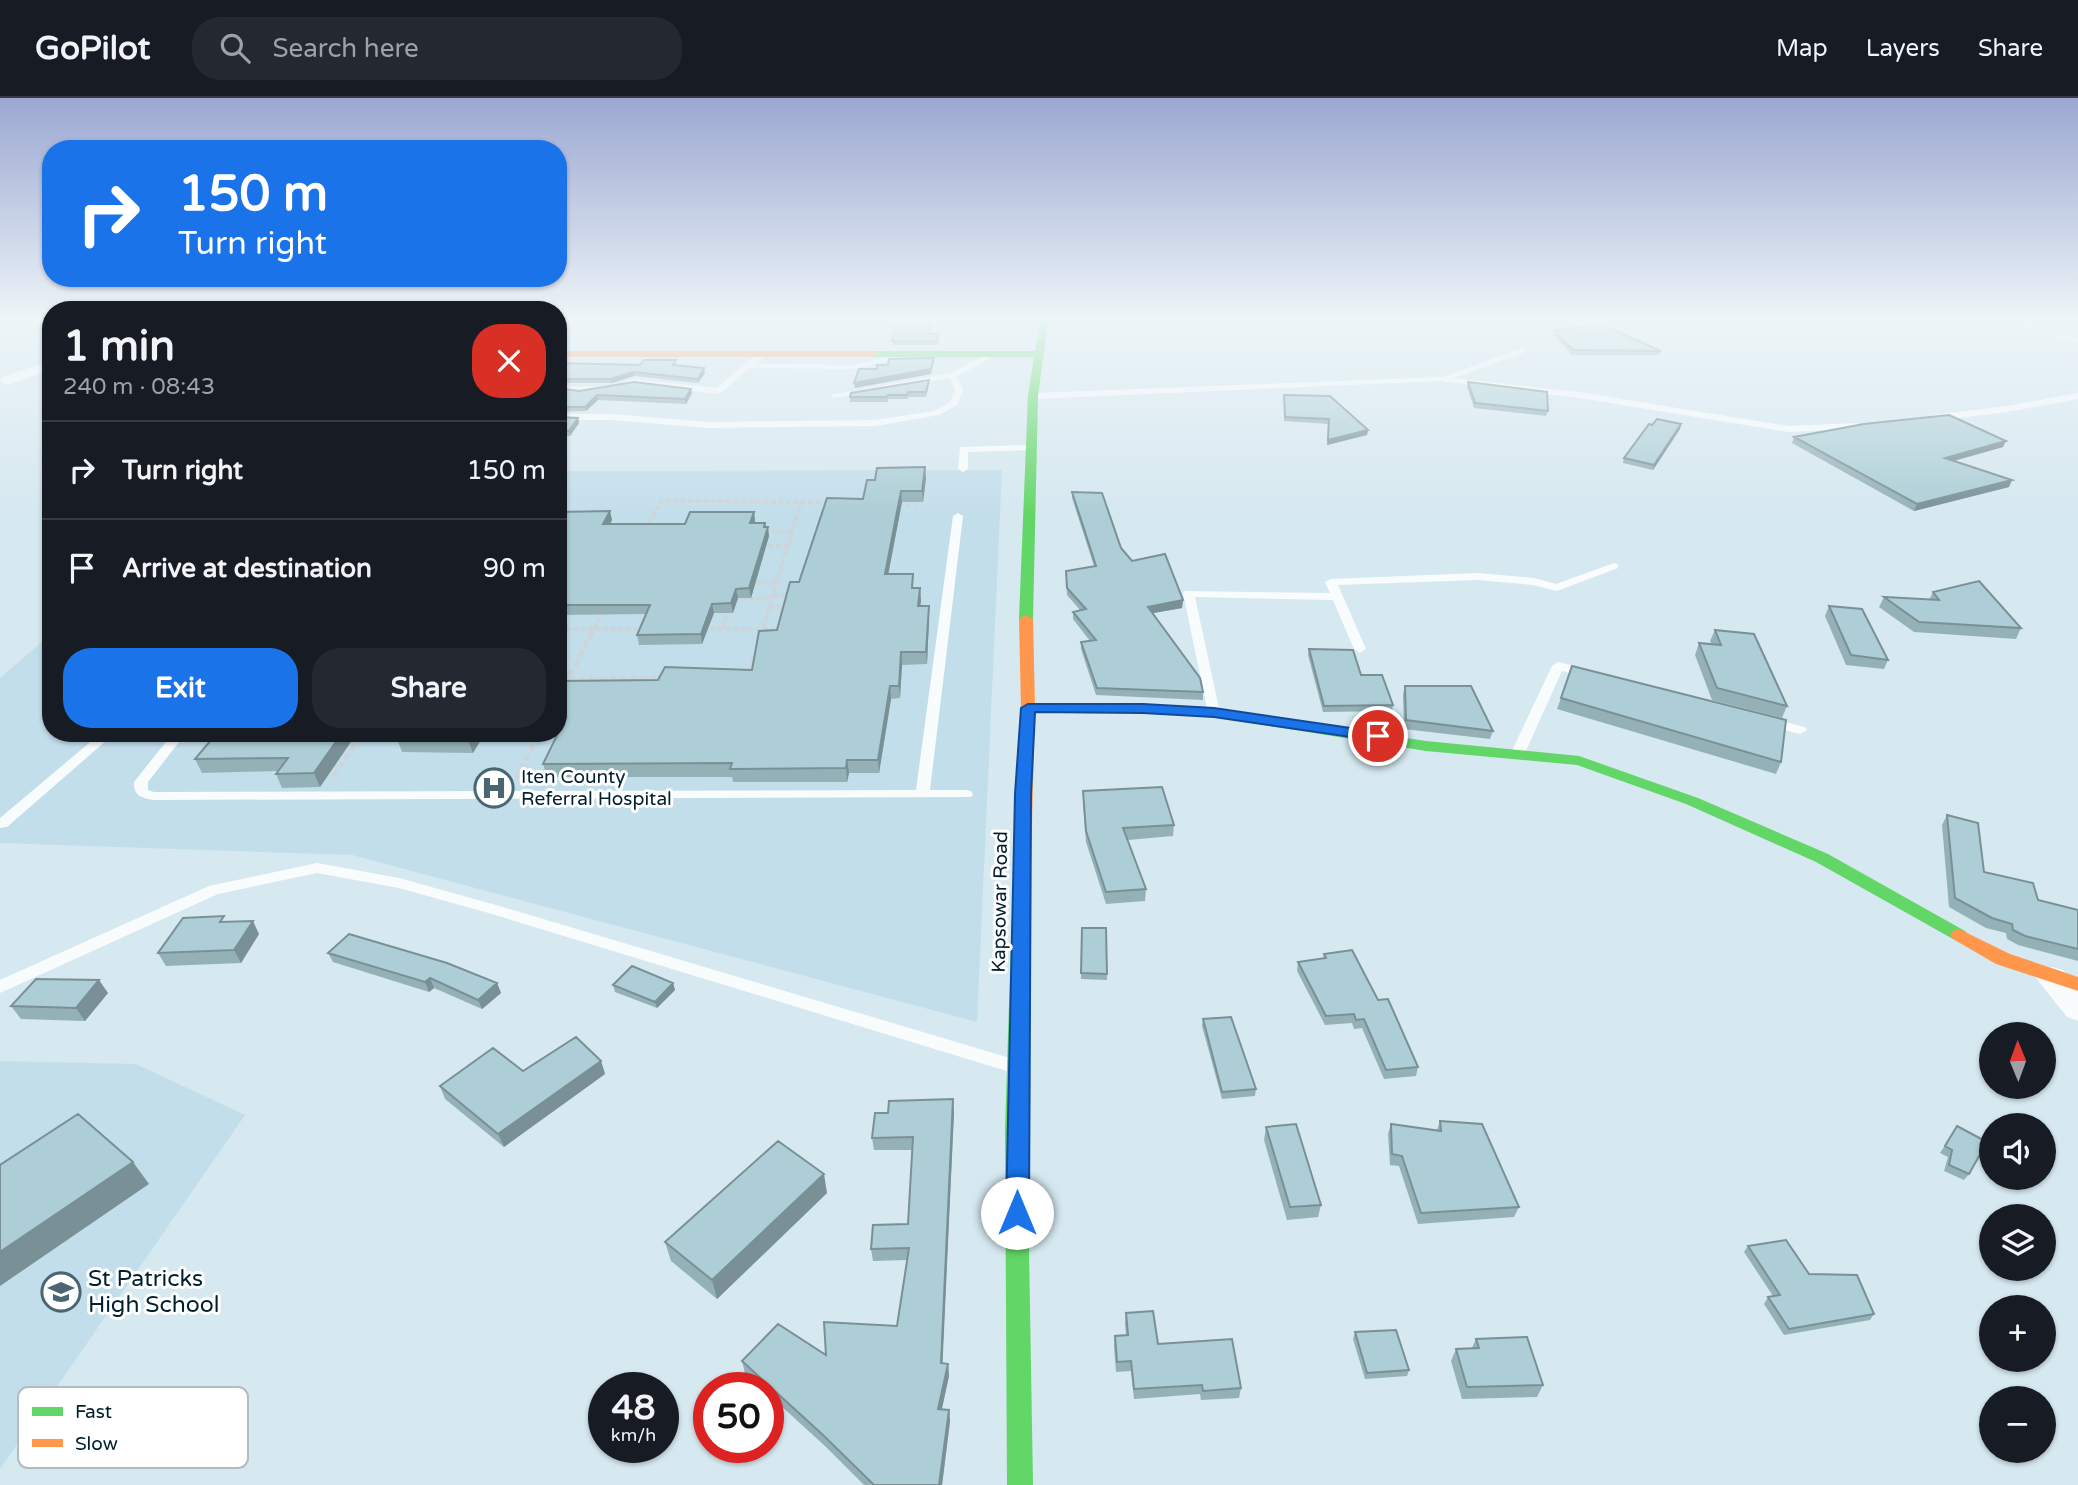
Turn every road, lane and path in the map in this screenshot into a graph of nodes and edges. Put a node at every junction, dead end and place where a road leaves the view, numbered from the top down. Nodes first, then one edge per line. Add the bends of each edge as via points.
1 (615, 386) edge
2 (674, 386) edge
3 (726, 386) edge
4 (886, 386) edge
5 (958, 386) edge
6 (1035, 386) edge
7 (1280, 386) edge
8 (1498, 386) edge
9 (567, 387) edge
10 (834, 394) dead end
11 (1033, 396) junction
12 (2078, 396) edge
13 (567, 417) edge
14 (1926, 418) edge
15 (1872, 425) edge
16 (1031, 448) junction
17 (963, 468) dead end
18 (801, 502) junction
19 (840, 503) edge
20 (891, 504) edge
21 (917, 505) edge
22 (958, 516) dead end
23 (644, 532) junction
24 (658, 532) edge
25 (752, 532) edge
26 (792, 532) junction
27 (641, 539) edge
28 (760, 546) edge
29 (788, 546) junction
30 (1614, 566) dead end
31 (737, 583) edge
32 (776, 583) junction
33 (788, 595) edge
34 (772, 597) junction
35 (1337, 597) junction
36 (731, 599) edge
37 (769, 607) junction
38 (784, 607) edge
39 (604, 609) edge
40 (726, 616) edge
41 (763, 628) junction
42 (567, 629) edge
43 (594, 629) junction
44 (658, 629) edge
45 (697, 629) edge
46 (722, 629) junction
47 (788, 629) edge
48 (759, 641) edge
49 (1360, 649) dead end
50 (755, 653) edge
51 (1598, 677) edge
52 (665, 678) edge
53 (754, 678) edge
54 (569, 679) junction
55 (567, 682) edge
56 (1028, 708) junction
57 (1214, 713) junction
58 (1760, 719) edge
59 (1800, 730) dead end
60 (98, 742) edge
61 (173, 742) edge
62 (356, 742) edge
63 (535, 742) edge
64 (1517, 755) junction
65 (328, 783) dead end
66 (922, 794) junction
67 (966, 794) dead end
68 (508, 795) junction
69 (2, 824) edge
70 (2065, 981) edge
71 (0, 988) edge
72 (2078, 1009) edge
73 (1018, 1068) junction
74 (1020, 1485) edge

1 - 9 lane
2 - 3 lane via 719,391
4 - 10 lane
5 - 13 lane via 954,403 936,413 875,423 709,425
6 - 11 main road, Kapsowar Road
7 - 11 lane
8 - 15 lane via 1788,429
11 - 16 main road, Kapsowar Road
12 - 14 lane
16 - 17 lane via 962,449
16 - 56 main road, Kapsowar Road
18 - 19 path
18 - 23 path via 661,501
18 - 26 path
20 - 21 path
22 - 66 lane
23 - 24 path
23 - 27 path
25 - 26 path
26 - 29 path
28 - 29 path
29 - 32 path
30 - 35 lane via 1557,587 1533,579 1331,582
31 - 32 path
32 - 34 path
33 - 34 path
34 - 36 path
34 - 37 path
35 - 49 lane
35 - 57 lane via 1189,593
37 - 38 path
37 - 41 path
39 - 43 path
40 - 46 path
41 - 46 path
41 - 47 path
41 - 48 path
42 - 43 path
43 - 44 path
43 - 54 path
45 - 46 path
50 - 53 path via 748,678
51 - 64 lane via 1558,666
52 - 54 path
54 - 55 path
56 - 57 main road
56 - 73 main road, Kapsowar Road
57 - 64 main road via 1426,746
58 - 59 lane
60 - 69 lane
61 - 68 lane via 141,782 141,792 153,796
62 - 65 path
63 - 68 path
64 - 70 main road via 1579,761 1692,801 1822,858 2003,959
66 - 67 lane
66 - 68 lane
70 - 72 street
71 - 73 lane via 214,890 317,868 399,883 496,910
73 - 74 main road, Kapsowar Road

